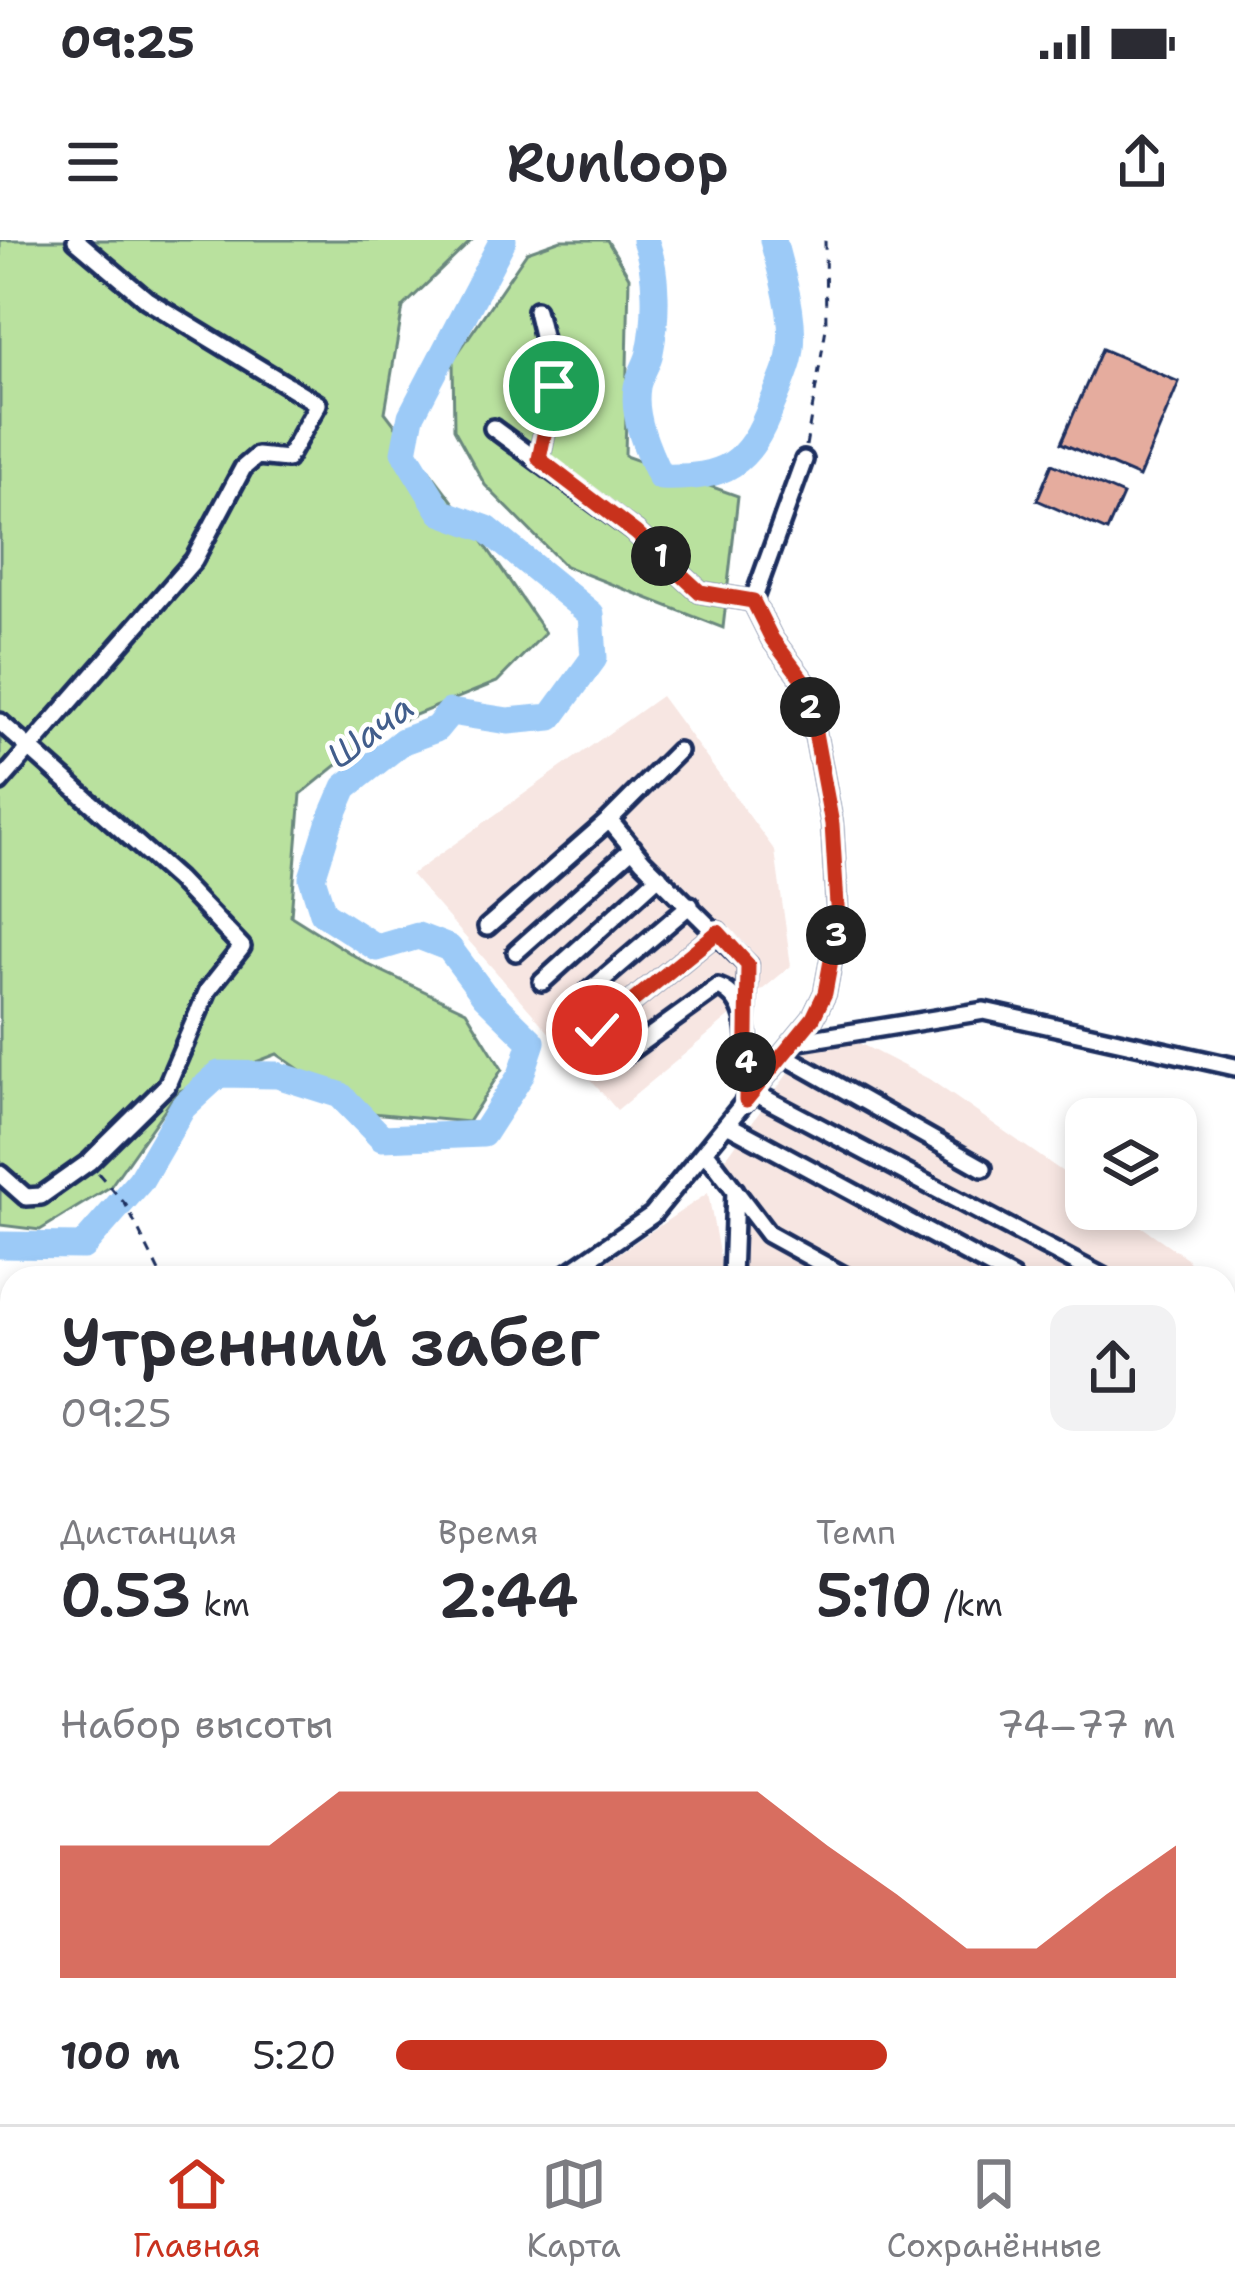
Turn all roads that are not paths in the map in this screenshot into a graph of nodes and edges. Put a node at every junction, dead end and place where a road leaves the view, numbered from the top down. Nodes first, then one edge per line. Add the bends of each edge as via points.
1 (76, 240) edge
2 (536, 310) dead end
3 (493, 428) dead end
4 (539, 459) junction
5 (804, 460) road end
6 (753, 601) junction
7 (0, 722) edge
8 (29, 750) junction
9 (678, 751) dead end
10 (0, 782) edge
11 (609, 820) junction
12 (632, 848) junction
13 (659, 876) junction
14 (689, 905) junction
15 (487, 927) dead end
16 (718, 932) junction
17 (516, 952) dead end
18 (542, 982) dead end
19 (574, 1004) dead end
20 (746, 1018) junction
21 (597, 1030) dead end
22 (789, 1048) junction
23 (620, 1058) dead end
24 (1235, 1066) edge
25 (750, 1096) junction
26 (727, 1124) junction
27 (705, 1151) junction
28 (983, 1168) dead end
29 (0, 1174) edge
30 (735, 1190) junction
31 (578, 1266) edge
32 (732, 1266) edge
33 (826, 1266) edge
34 (990, 1266) edge
35 (1082, 1266) edge

1 - 8 street via 147,300 318,404 287,459 257,456 243,468 194,560
2 - 4 street via 554,386
3 - 4 street
4 - 6 street via 700,592
5 - 6 street
6 - 22 street via 806,684 832,824 838,922 825,993
7 - 8 street
8 - 10 street
8 - 29 street via 242,947 208,990 167,1084 89,1162 41,1196 26,1197
9 - 11 street
11 - 12 street
11 - 15 street
12 - 13 street
12 - 17 street
13 - 14 street
13 - 18 street
14 - 16 street
14 - 19 street
16 - 20 street via 748,965
16 - 21 street
20 - 23 street via 718,987
20 - 25 street
22 - 24 street via 985,1011
22 - 25 street
22 - 28 street
25 - 26 street
25 - 35 street
26 - 27 street
26 - 34 street
27 - 30 street
27 - 31 street via 652,1215
30 - 32 street
30 - 33 street via 768,1234

